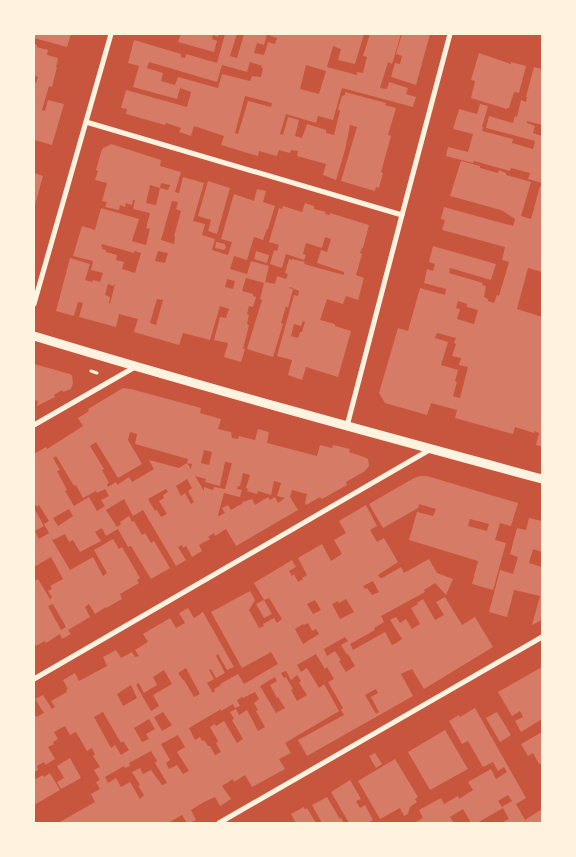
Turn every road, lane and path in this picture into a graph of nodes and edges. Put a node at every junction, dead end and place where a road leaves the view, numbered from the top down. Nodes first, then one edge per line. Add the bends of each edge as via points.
1 (111, 34) edge
2 (450, 34) edge
3 (86, 122) junction
4 (402, 215) junction
5 (34, 304) edge
6 (34, 336) edge
7 (135, 366) junction
8 (91, 371) dead end
9 (97, 373) dead end
10 (34, 425) edge
11 (347, 426) junction
12 (431, 449) junction
13 (542, 479) edge
14 (542, 637) edge
15 (34, 679) edge
16 (220, 823) edge

1 - 3 street
2 - 4 street
3 - 4 street
3 - 5 street
4 - 11 street
6 - 7 street
7 - 10 street
7 - 11 street
8 - 9 path
11 - 12 street
12 - 13 street
12 - 15 street
14 - 16 street

